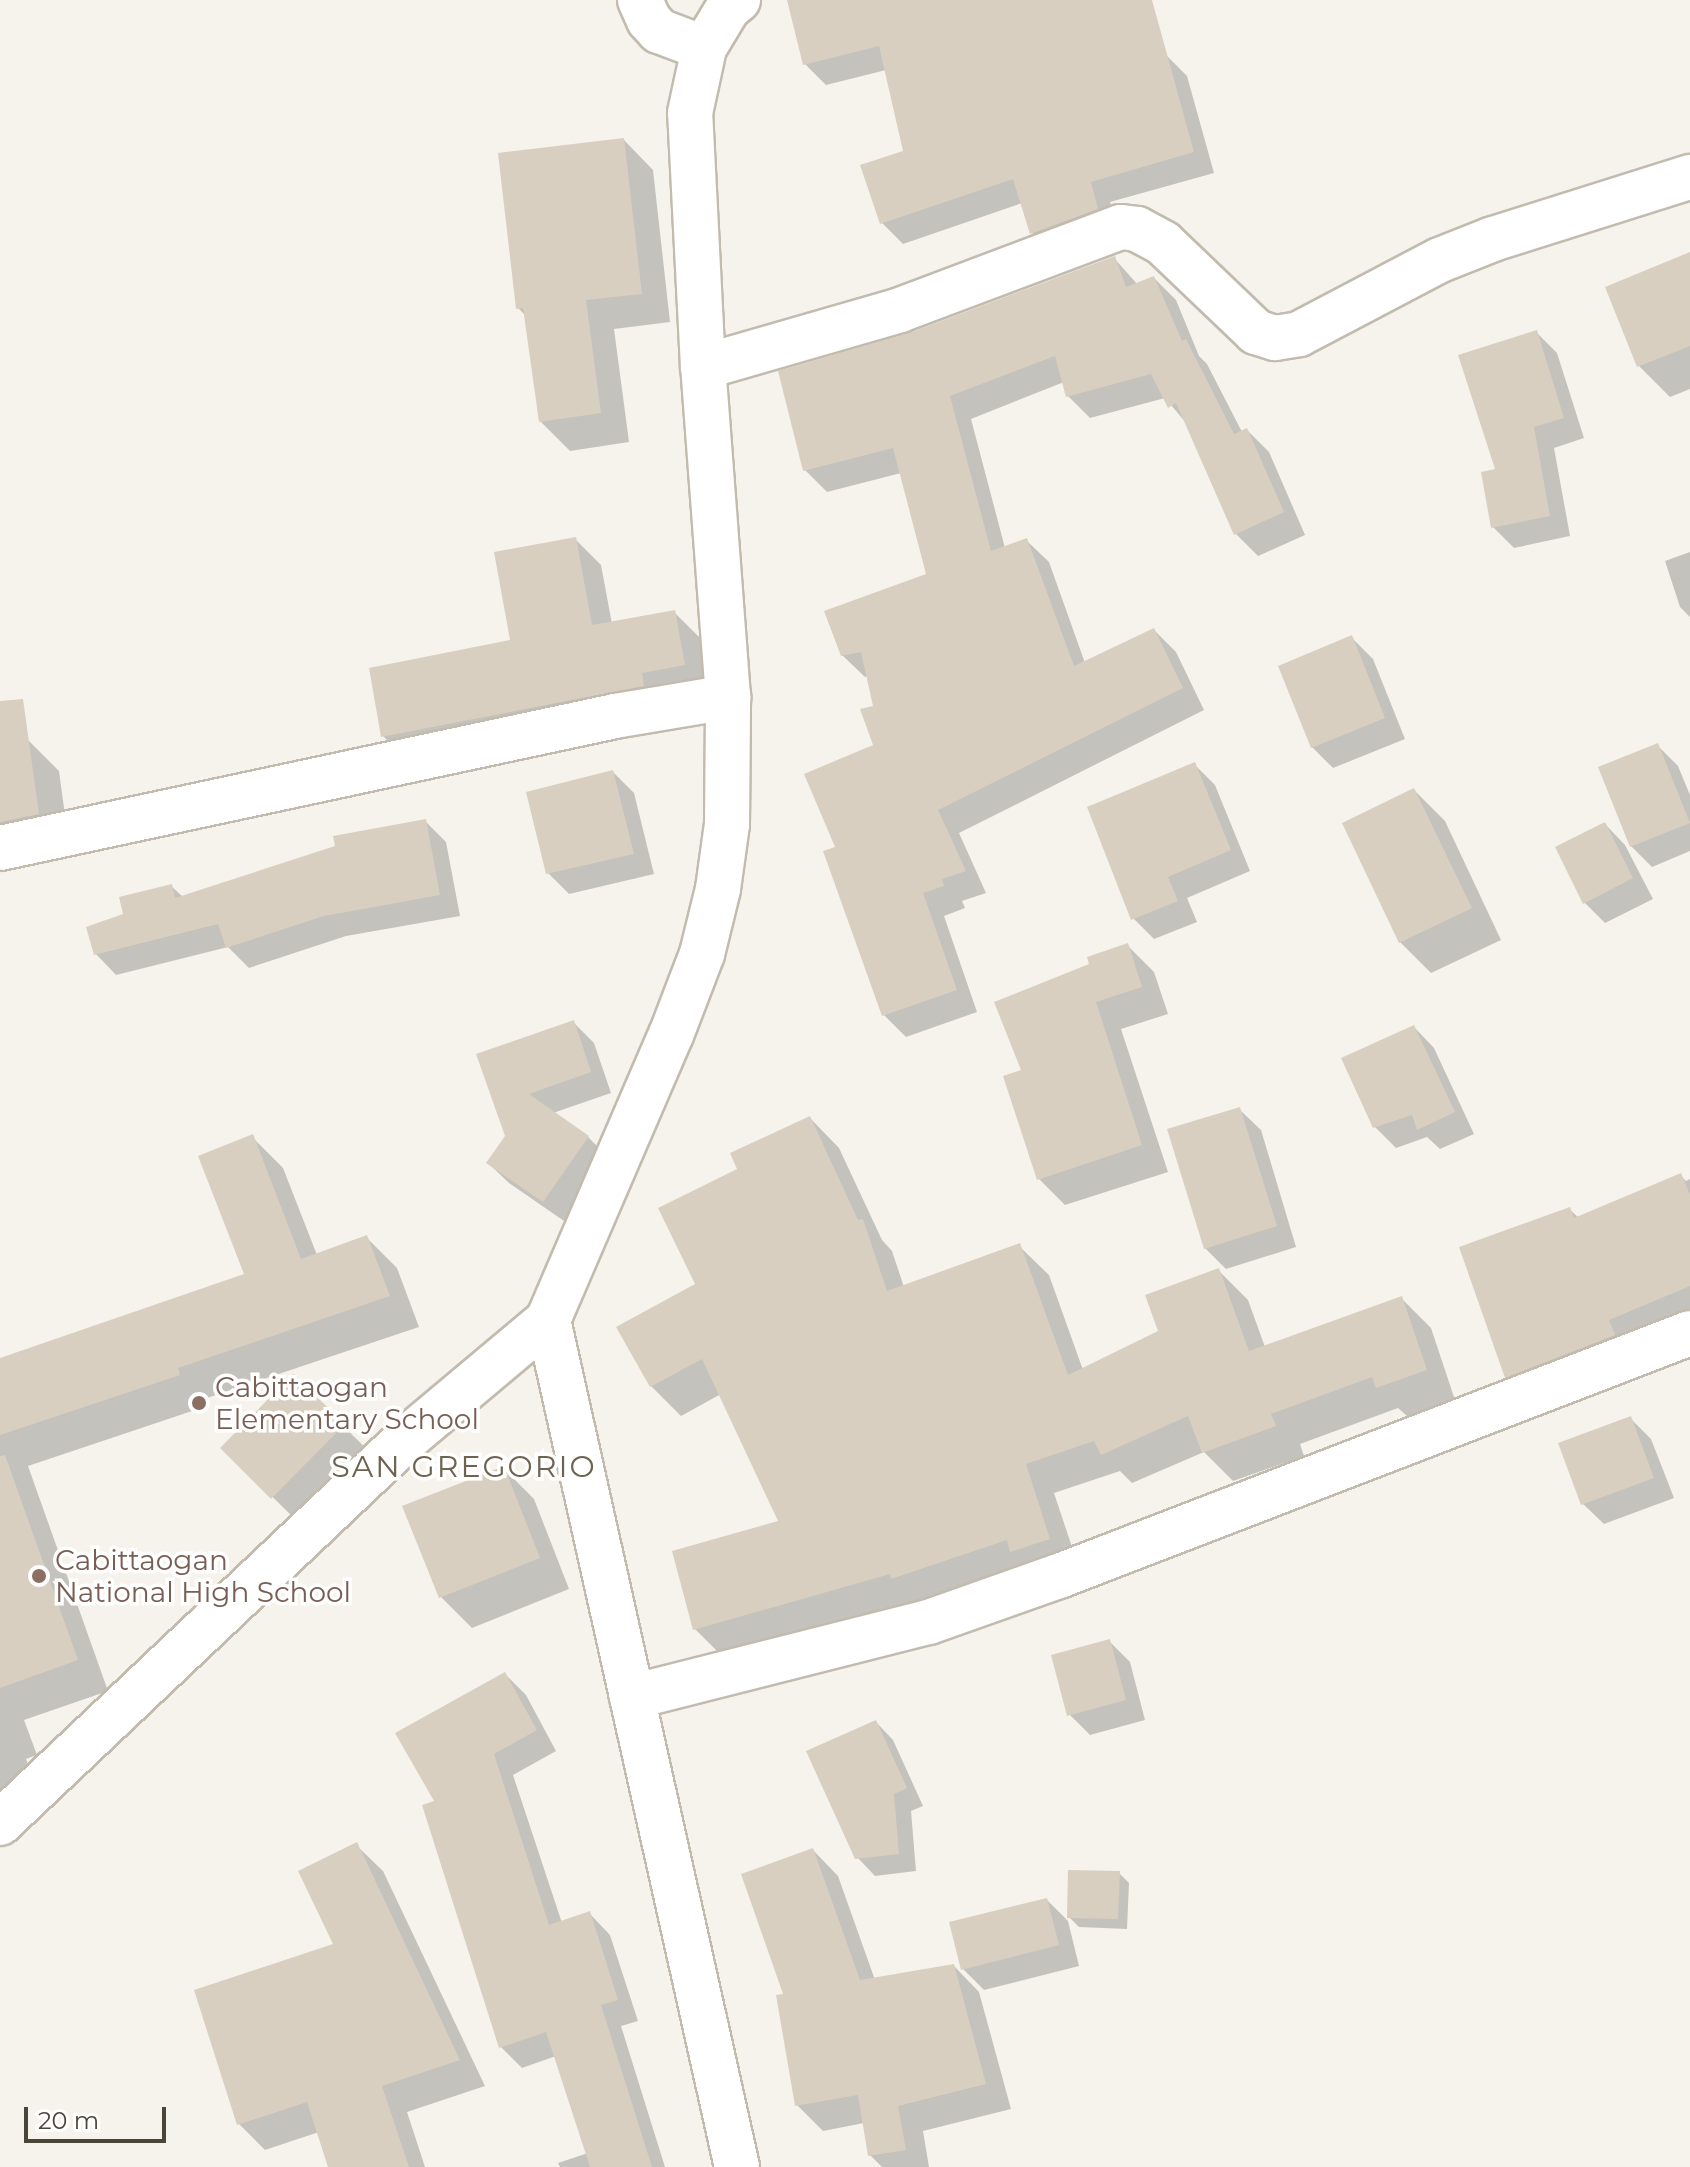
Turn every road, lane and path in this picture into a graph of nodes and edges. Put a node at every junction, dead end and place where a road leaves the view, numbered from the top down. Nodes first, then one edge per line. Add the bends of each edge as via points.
1 (640, 0) edge
2 (738, 0) edge
3 (704, 48) junction
4 (1690, 177) edge
5 (703, 367) junction
6 (728, 697) junction
7 (0, 848) edge
8 (548, 1320) junction
9 (1690, 1333) edge
10 (632, 1697) junction
11 (0, 1823) edge
12 (737, 2167) edge

1 - 3 street via 659,31
2 - 3 street
3 - 5 street via 690,113
4 - 5 street via 1467,250 1299,334 1275,338 1256,332 1163,243 1121,227 900,310
5 - 6 street
6 - 7 street via 615,716
6 - 8 street via 727,824 702,954 626,1146
8 - 10 street
8 - 11 street via 404,1441
9 - 10 street via 929,1622
10 - 12 street

